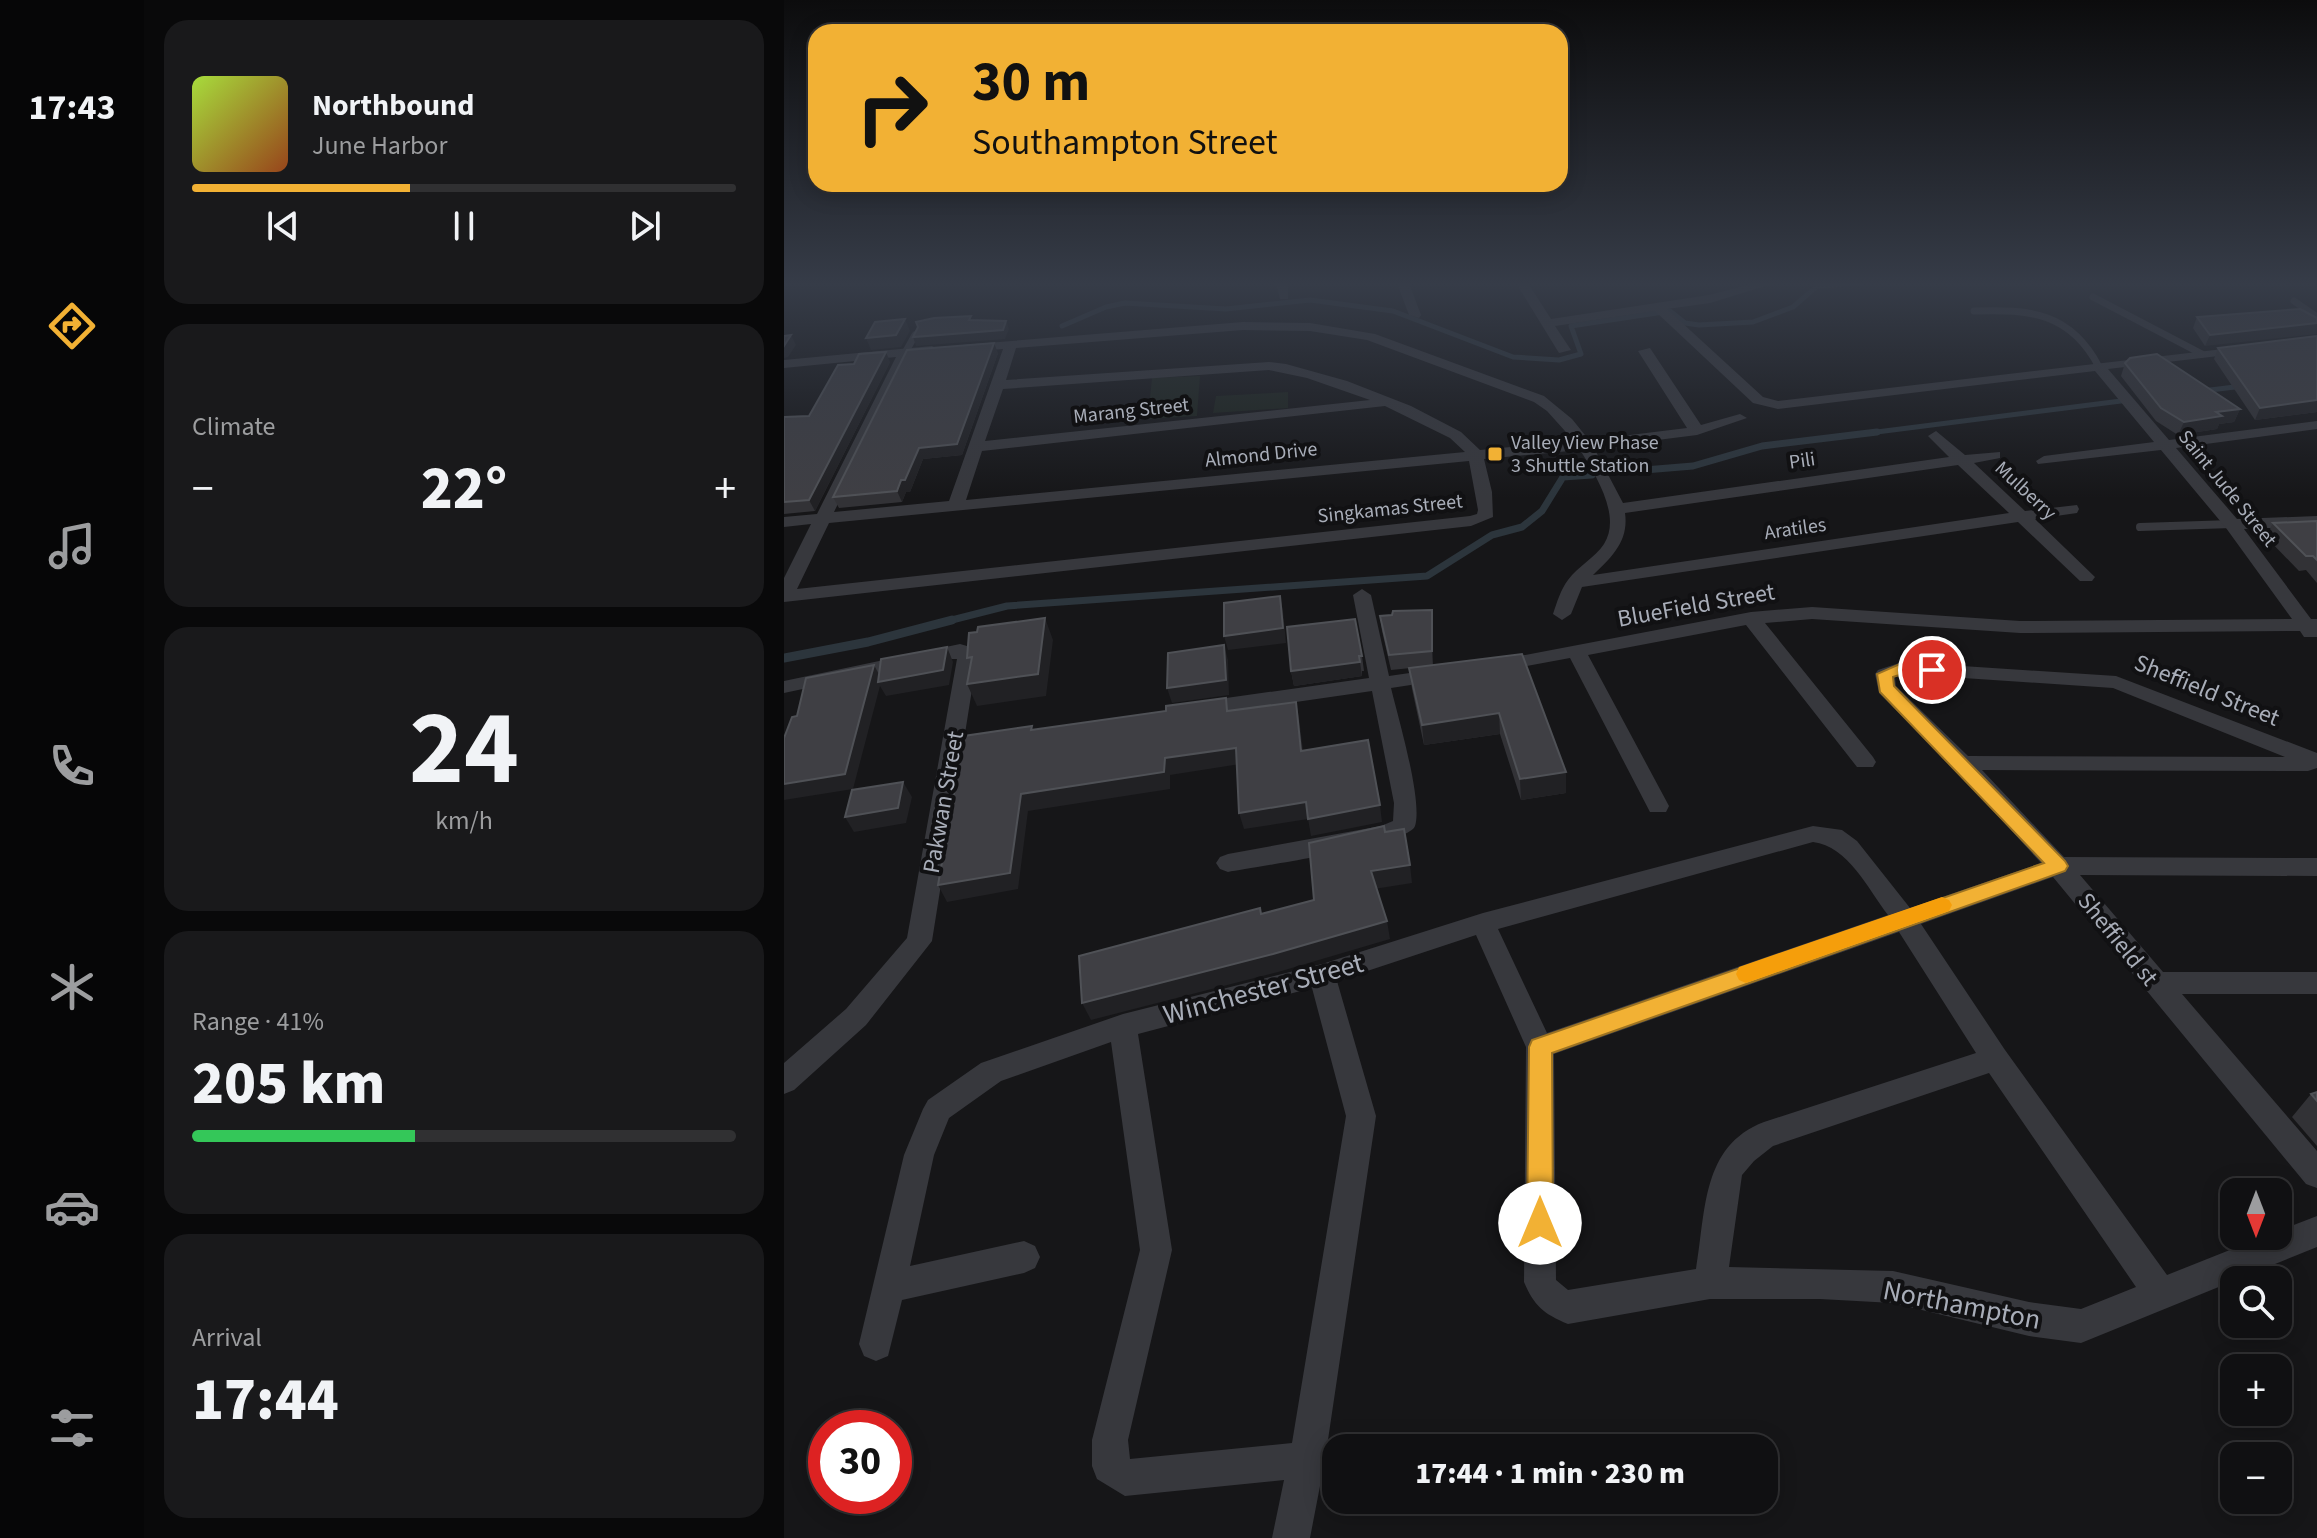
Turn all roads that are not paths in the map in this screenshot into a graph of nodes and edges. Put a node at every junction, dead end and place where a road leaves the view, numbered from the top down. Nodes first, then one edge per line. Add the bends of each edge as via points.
1 (886, 355) edge
2 (904, 355) edge
3 (1007, 355) edge
4 (1419, 355) edge
5 (1647, 355) edge
6 (1709, 355) edge
7 (2093, 355) edge
8 (2196, 355) edge
9 (788, 364) edge
10 (2099, 367) junction
11 (784, 377) edge
12 (996, 385) junction
13 (1387, 402) junction
14 (1740, 418) dead end
15 (2317, 425) edge
16 (1697, 431) junction
17 (1936, 436) dead end
18 (2165, 444) junction
19 (1585, 445) junction
20 (975, 447) junction
21 (1474, 454) junction
22 (1995, 455) dead end
23 (1961, 459) junction
24 (2044, 461) dead end
25 (956, 504) junction
26 (1615, 509) junction
27 (2071, 509) dead end
28 (2022, 516) junction
29 (823, 518) junction
30 (2317, 521) edge
31 (784, 522) edge
32 (2232, 524) junction
33 (2140, 527) dead end
34 (2086, 577) dead end
35 (1575, 583) junction
36 (1362, 595) dead end
37 (784, 596) edge
38 (1562, 614) dead end
39 (1751, 618) junction
40 (2313, 630) edge
41 (1577, 653) junction
42 (1885, 674) joint
43 (1380, 684) junction
44 (784, 687) edge
45 (1181, 711) edge
46 (1865, 762) dead end
47 (2317, 762) edge
48 (1962, 763) junction
49 (1658, 806) dead end
50 (1228, 863) dead end
51 (2058, 866) junction
52 (2317, 867) edge
53 (1904, 918) junction
54 (1483, 923) junction
55 (1322, 975) junction
56 (2154, 983) junction
57 (2317, 983) edge
58 (1123, 1026) junction
59 (1540, 1047) junction
60 (1995, 1059) junction
61 (784, 1081) edge
62 (2317, 1174) edge
63 (2317, 1231) edge
64 (1024, 1257) dead end
65 (1710, 1283) junction
66 (889, 1287) junction
67 (2161, 1295) junction
68 (876, 1344) dead end
69 (1307, 1460) junction
70 (1291, 1538) edge

1 - 9 street
2 - 29 street
3 - 12 street
4 - 19 street via 1550,405
5 - 16 street
6 - 10 street via 1758,400 1778,405
7 - 10 lane
8 - 10 street
9 - 11 street
10 - 18 street, Saint Jude Street
12 - 13 street via 1282,366
12 - 20 street
13 - 20 street, Marang Street
13 - 21 street via 1460,438
14 - 16 street, Almond Drive
15 - 18 street
16 - 19 street, Almond Drive
17 - 23 street, Mulberry
18 - 24 street
18 - 32 street, Saint Jude Street
19 - 21 street, Almond Drive
19 - 26 street
20 - 25 street
21 - 25 street, Almond Drive
21 - 37 street, Singkamas Street via 1488,507 1485,517 1471,521
22 - 23 street, Pili
23 - 26 street, Pili
23 - 28 street, Mulberry
25 - 29 street, Almond Drive
26 - 35 street via 1619,526 1614,542
27 - 28 street, Aratiles
28 - 34 street, Mulberry
28 - 35 street, Aratiles
29 - 31 street, Almond Drive
29 - 37 street
30 - 32 street
32 - 33 lane
32 - 40 street, Saint Jude Street
35 - 38 street
36 - 43 street
39 - 40 street, BlueField Street via 1812,613 2020,627
39 - 41 street, BlueField Street
39 - 46 street
41 - 43 street, BlueField Street
41 - 49 street
42 - 47 street, Sheffield Street via 1902,668 2116,682
42 - 48 street, Sheffield st via 1886,688
43 - 45 street, BlueField Street
43 - 50 street via 1405,803 1404,825 1386,834
44 - 61 street, Pakwan Street via 960,650 967,658 919,941 856,1017
47 - 48 street
48 - 51 street, Sheffield st
51 - 52 street
51 - 53 street
51 - 56 street, Sheffield st
53 - 54 street, Winchester Street via 1849,847 1834,836 1813,834
53 - 59 street
53 - 60 street
54 - 55 street, Winchester Street
54 - 59 street
55 - 58 street, Winchester Street
55 - 69 street via 1361,1116
56 - 57 street
56 - 62 street, Sheffield st
58 - 66 street, Winchester Street via 991,1072 938,1109 919,1155
58 - 69 street via 1156,1250 1110,1440 1110,1466 1125,1478
59 - 65 street, Northampton via 1540,1282 1545,1294 1568,1307
60 - 65 street via 1764,1136 1743,1151 1728,1169
60 - 67 street
63 - 67 street, Northampton
64 - 66 street
65 - 67 street, Northampton via 1893,1287 2081,1326
66 - 68 street, Winchester Street
69 - 70 street

